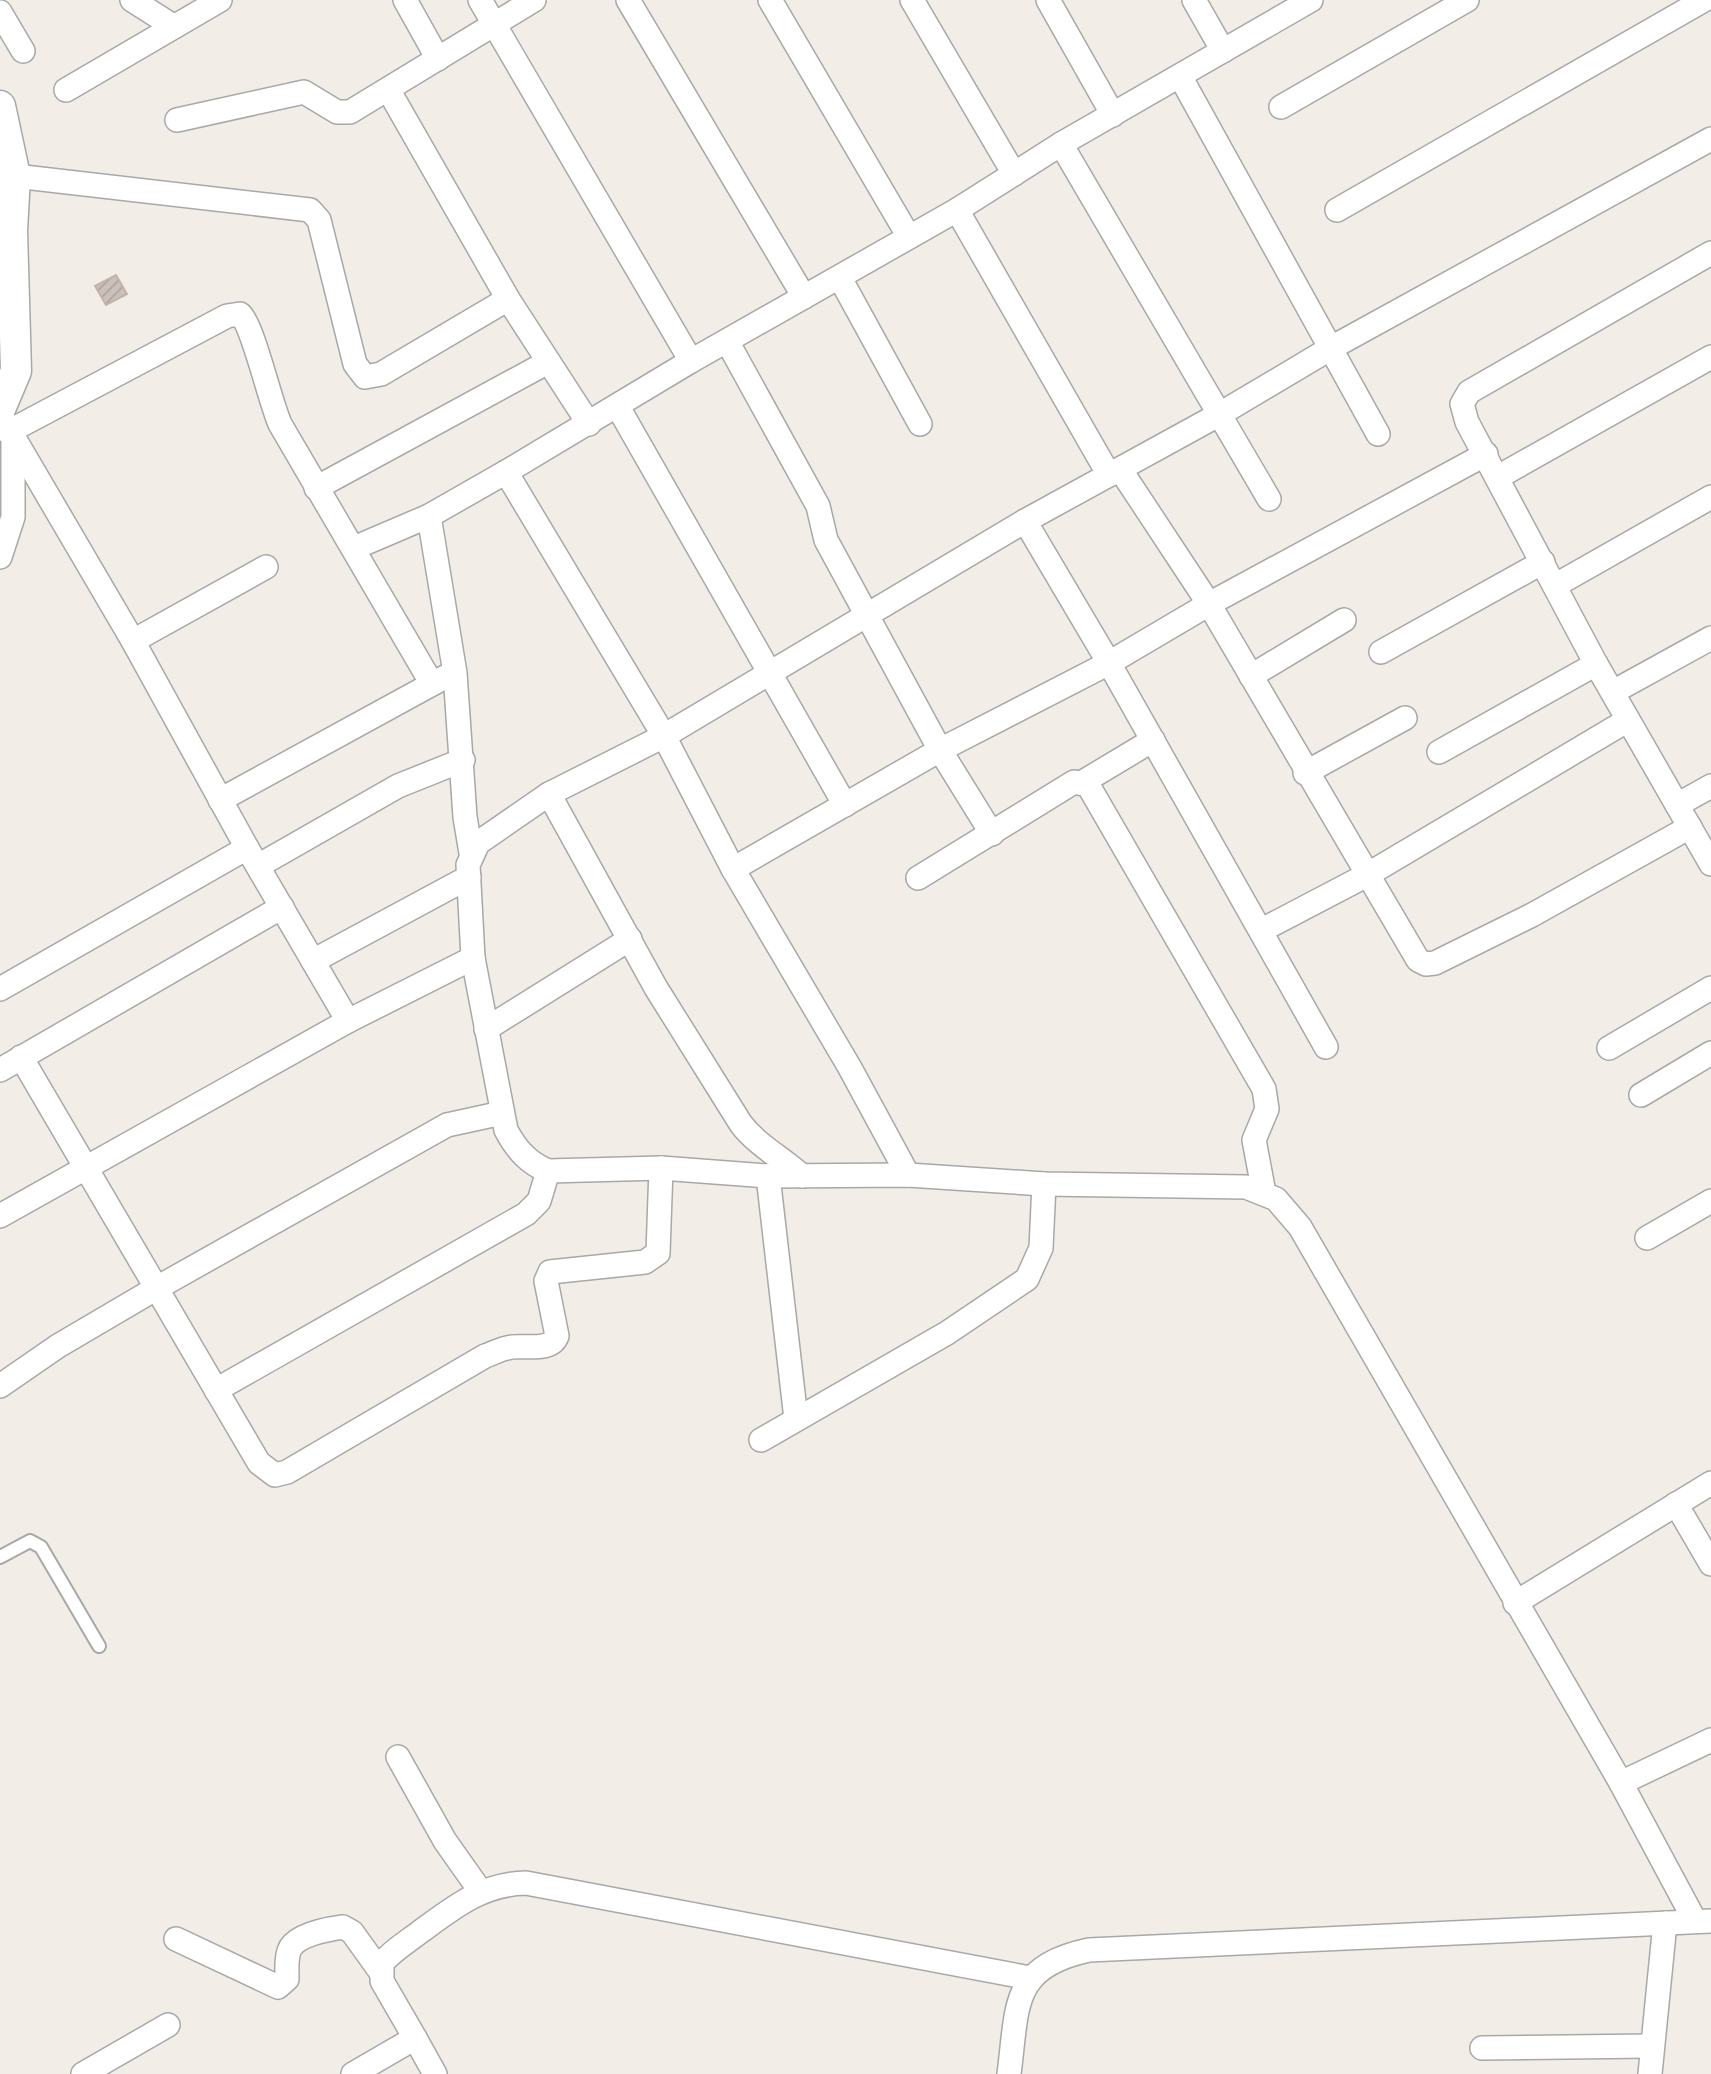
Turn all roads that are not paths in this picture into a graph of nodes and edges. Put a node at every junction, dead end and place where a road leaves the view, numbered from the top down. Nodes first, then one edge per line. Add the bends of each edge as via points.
1 (132, 0) edge
2 (220, 0) edge
3 (405, 0) edge
4 (480, 0) edge
5 (534, 0) edge
6 (628, 0) edge
7 (770, 0) edge
8 (912, 0) edge
9 (1048, 0) edge
10 (1194, 0) edge
11 (1311, 0) edge
12 (1467, 0) edge
13 (1705, 0) edge
14 (1711, 10) edge
15 (0, 12) edge
16 (495, 23) junction
17 (173, 26) junction
18 (23, 51) dead end
19 (1223, 51) junction
20 (438, 59) junction
21 (1180, 76) junction
22 (66, 90) dead end
23 (389, 91) junction
24 (0, 106) edge
25 (1281, 107) dead end
26 (1113, 114) junction
27 (177, 120) dead end
28 (1711, 139) edge
29 (1061, 144) junction
30 (1014, 174) junction
31 (15, 176) junction
32 (957, 210) junction
33 (1337, 210) dead end
34 (909, 237) junction
35 (1711, 253) edge
36 (840, 278) junction
37 (804, 298) junction
38 (508, 299) junction
39 (727, 341) junction
40 (1331, 348) junction
41 (1711, 357) edge
42 (691, 361) junction
43 (548, 362) junction
44 (618, 407) junction
45 (1220, 414) junction
46 (5, 424) edge
47 (589, 424) junction
48 (920, 424) dead end
49 (1378, 434) dead end
50 (1486, 454) junction
51 (506, 472) junction
52 (1114, 472) junction
53 (1497, 477) junction
54 (316, 488) junction
55 (1711, 497) edge
56 (1269, 499) dead end
57 (429, 516) junction
58 (1025, 521) junction
59 (354, 548) junction
60 (0, 557) edge
61 (1543, 562) junction
62 (266, 567) dead end
63 (1556, 585) junction
64 (1209, 604) junction
65 (868, 614) junction
66 (1344, 620) dead end
67 (1711, 638) edge
68 (133, 641) junction
69 (1381, 652) dead end
70 (1109, 663) junction
71 (1597, 664) junction
72 (771, 672) junction
73 (455, 673) junction
74 (1251, 676) junction
75 (432, 684) junction
76 (1613, 692) junction
77 (1405, 718) dead end
78 (1628, 720) junction
79 (664, 736) junction
80 (1153, 740) junction
81 (940, 750) junction
82 (1439, 752) dead end
83 (463, 760) junction
84 (1305, 773) junction
85 (1083, 782) junction
86 (1711, 786) edge
87 (549, 794) junction
88 (220, 800) junction
89 (845, 805) junction
90 (1677, 805) junction
91 (1690, 827) junction
92 (992, 834) junction
93 (471, 853) junction
94 (1709, 855) edge
95 (253, 857) junction
96 (733, 869) junction
97 (1367, 875) junction
98 (469, 877) junction
99 (918, 878) dead end
100 (282, 907) junction
101 (1262, 930) junction
102 (630, 939) junction
103 (473, 958) junction
104 (313, 961) junction
105 (1711, 988) edge
106 (0, 989) edge
107 (348, 1021) junction
108 (486, 1029) junction
109 (1326, 1047) dead end
110 (1609, 1048) dead end
111 (1711, 1053) edge
112 (21, 1058) junction
113 (0, 1070) edge
114 (1641, 1095) dead end
115 (502, 1113) junction
116 (85, 1167) junction
117 (661, 1168) junction
118 (548, 1171) junction
119 (908, 1175) junction
120 (768, 1176) junction
121 (802, 1176) junction
122 (1044, 1184) junction
123 (1264, 1193) junction
124 (1711, 1202) edge
125 (0, 1216) edge
126 (1647, 1238) dead end
127 (155, 1289) junction
128 (0, 1386) edge
129 (216, 1391) junction
130 (796, 1419) junction
131 (761, 1440) dead end
132 (1711, 1483) edge
133 (1676, 1504) junction
134 (0, 1557) edge
135 (1711, 1564) edge
136 (1515, 1604) junction
137 (99, 1646) dead end
138 (1711, 1740) edge
139 (398, 1757) dead end
140 (1621, 1783) junction
141 (481, 1892) junction
142 (1703, 1921) edge
143 (1665, 1923) junction
144 (176, 1939) dead end
145 (380, 1971) junction
146 (1030, 1978) junction
147 (168, 2025) dead end
148 (415, 2038) junction
149 (1651, 2046) junction
150 (1482, 2048) dead end
151 (83, 2074) edge
152 (353, 2074) edge
153 (435, 2074) edge
154 (1009, 2074) edge
155 (1650, 2074) edge

1 - 17 street
2 - 17 street
3 - 20 street
4 - 16 street
5 - 16 street
6 - 37 street
7 - 34 street
8 - 30 street
9 - 26 street
10 - 19 street
11 - 19 street
12 - 25 street
13 - 14 street
13 - 33 street
15 - 18 street
16 - 20 street
16 - 42 street
17 - 22 street
19 - 21 street
20 - 23 street
21 - 26 street
21 - 40 street
23 - 27 street via 343,113 304,92
23 - 38 street
24 - 31 street
26 - 29 street
28 - 40 street
29 - 30 street
29 - 45 street
30 - 32 street
31 - 38 street via 310,210 319,220 355,364 365,377 382,374
31 - 46 street via 16,372
32 - 34 street
32 - 52 street
34 - 36 street
35 - 50 street via 1469,393 1463,410
36 - 37 street
36 - 48 street
37 - 39 street
38 - 43 street
39 - 42 street
39 - 65 street via 818,506 826,540
40 - 45 street
40 - 49 street
41 - 53 street
42 - 44 street
43 - 47 street
43 - 54 street
44 - 47 street
44 - 72 street
45 - 52 street
45 - 56 street
46 - 54 street via 236,313 249,326 271,404
46 - 60 street via 13,517
46 - 68 street
47 - 51 street
50 - 53 street
50 - 64 street
51 - 57 street
51 - 79 street
52 - 58 street
52 - 64 street
53 - 61 street
54 - 59 street
55 - 63 street
57 - 59 street
57 - 73 street
58 - 65 street
58 - 70 street
59 - 75 street
61 - 63 street
61 - 69 street
62 - 68 street
63 - 71 street
64 - 70 street
64 - 74 street
65 - 72 street
65 - 81 street
66 - 74 street
67 - 76 street
68 - 88 street
70 - 80 street
70 - 81 street
71 - 76 street
71 - 82 street
72 - 79 street
72 - 89 street
73 - 75 street
73 - 83 street
74 - 84 street
75 - 88 street
76 - 78 street
77 - 84 street
78 - 90 street
78 - 97 street
79 - 87 street
79 - 96 street
80 - 85 street
80 - 101 street
81 - 89 street
81 - 92 street
83 - 93 street
83 - 95 street via 398,786
84 - 97 street
85 - 92 street via 1074,782
85 - 123 street via 1093,791 1264,1088 1267,1109 1254,1140
86 - 90 street
87 - 93 street via 478,843
87 - 102 street
88 - 95 street
89 - 96 street
90 - 91 street
91 - 94 street
91 - 97 street via 1435,963 1426,964 1411,951
92 - 99 street
93 - 98 street
95 - 100 street
95 - 106 street
96 - 119 street
97 - 101 street
98 - 103 street
98 - 104 street
100 - 104 street
100 - 112 street
101 - 109 street
102 - 108 street
102 - 121 street via 741,1124
103 - 107 street
103 - 108 street
104 - 107 street
105 - 110 street
107 - 116 street
108 - 115 street
111 - 114 street
112 - 113 street
112 - 116 street
115 - 118 street via 519,1151
115 - 127 street via 447,1125
116 - 125 street
116 - 127 street
117 - 118 street
117 - 120 street
117 - 129 street via 658,1254 645,1262 550,1272 547,1294 557,1336 550,1345 512,1347 485,1356 280,1475 269,1473 259,1463
118 - 129 street via 539,1201 526,1214
119 - 121 street
119 - 122 street
120 - 121 street
120 - 130 street
122 - 123 street via 1246,1187
122 - 130 street via 1041,1248 1027,1279 947,1333
123 - 136 street via 1276,1199 1300,1227
124 - 126 street
127 - 128 street
127 - 129 street
130 - 131 street
132 - 133 street
133 - 135 street
133 - 136 street
134 - 137 lane via 30,1541 41,1547
136 - 140 street
138 - 140 street
139 - 141 street via 445,1841
140 - 142 street
141 - 145 street via 387,1957
141 - 146 street via 526,1883
142 - 143 street
143 - 146 street via 1089,1950 1059,1956
143 - 149 street
144 - 145 street via 281,1987 293,1944 343,1927 352,1932
145 - 148 street
146 - 154 street via 1019,2000
147 - 151 street
148 - 152 street
148 - 153 street
149 - 150 street
149 - 155 street

